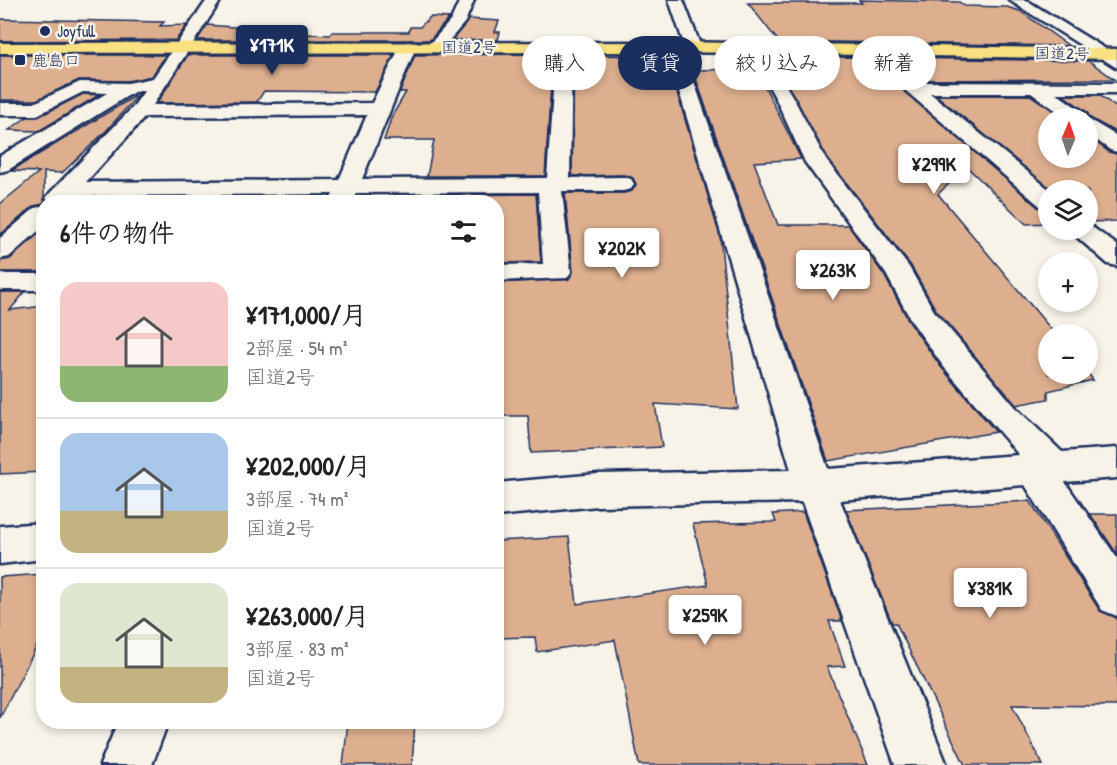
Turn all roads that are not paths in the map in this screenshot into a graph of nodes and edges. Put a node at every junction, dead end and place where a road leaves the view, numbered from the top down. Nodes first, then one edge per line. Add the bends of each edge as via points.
1 (214, 0) edge
2 (467, 0) edge
3 (676, 0) edge
4 (1016, 0) edge
5 (681, 36) edge
6 (408, 47) junction
7 (435, 47) junction
8 (522, 47) edge
9 (0, 48) edge
10 (183, 48) junction
11 (840, 50) edge
12 (1112, 57) edge
13 (160, 82) junction
14 (128, 88) junction
15 (1036, 88) junction
16 (1117, 88) edge
17 (563, 90) edge
18 (696, 90) edge
19 (780, 90) edge
20 (1064, 108) edge
21 (0, 109) edge
22 (379, 109) junction
23 (140, 111) junction
24 (1098, 131) edge
25 (1114, 141) edge
26 (0, 165) edge
27 (555, 184) junction
28 (623, 184) dead end
29 (1038, 193) edge
30 (344, 194) edge
31 (62, 195) edge
32 (202, 195) edge
33 (36, 220) edge
34 (1094, 240) edge
35 (0, 251) edge
36 (1117, 258) edge
37 (504, 273) edge
38 (0, 282) edge
39 (36, 282) edge
40 (1117, 464) edge
41 (1044, 468) junction
42 (815, 486) junction
43 (504, 499) edge
44 (36, 542) edge
45 (0, 545) edge
46 (1117, 595) edge
47 (140, 729) edge
48 (126, 765) edge
49 (921, 765) edge

1 - 10 street
2 - 7 street via 458,22
3 - 5 street
4 - 12 street
6 - 7 highway, 国道2号
6 - 10 highway, 国道2号
6 - 22 street
7 - 8 highway, 国道2号
9 - 10 highway, 国道2号
10 - 13 street
11 - 12 highway, 国道2号
13 - 14 street
13 - 23 street
14 - 21 street via 80,87 37,109
14 - 26 street
15 - 16 street
15 - 20 street
15 - 29 street via 912,87
17 - 27 street via 560,176
18 - 42 street
19 - 41 street via 816,162 899,273 922,315
22 - 23 street
22 - 30 street
23 - 31 street
24 - 25 street
27 - 28 street
27 - 30 street
27 - 37 street via 550,192 557,272
30 - 32 street
33 - 35 street
34 - 36 street
38 - 39 street
40 - 41 street
41 - 42 street
41 - 46 street
42 - 43 street via 598,490
42 - 49 street
44 - 45 street
47 - 48 street

